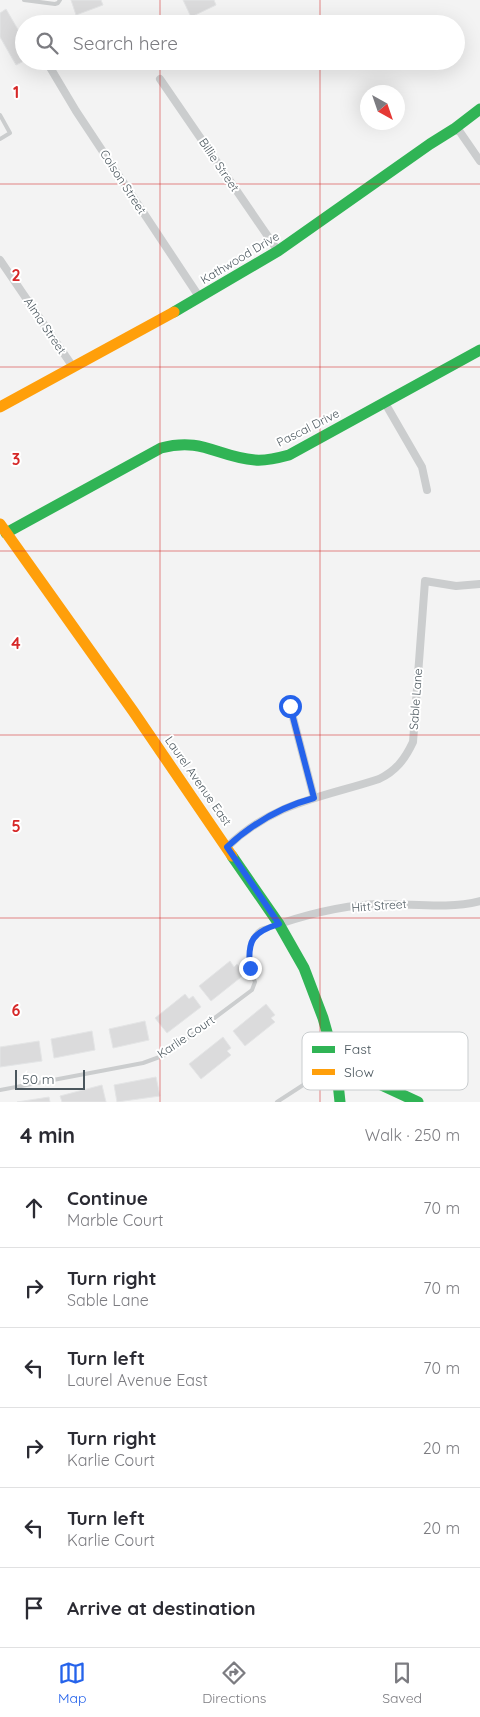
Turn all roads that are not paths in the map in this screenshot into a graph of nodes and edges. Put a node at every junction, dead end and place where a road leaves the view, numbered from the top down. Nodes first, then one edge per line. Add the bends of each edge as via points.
1 (24, 0) edge
2 (60, 0) edge
3 (52, 70) edge
4 (160, 79) dead end
5 (480, 109) edge
6 (0, 115) edge
7 (454, 129) junction
8 (0, 139) edge
9 (480, 161) edge
10 (278, 251) junction
11 (0, 260) edge
12 (200, 298) junction
13 (480, 350) edge
14 (73, 367) junction
15 (385, 403) junction
16 (0, 407) edge
17 (427, 490) dead end
18 (3, 529) edge
19 (480, 584) edge
20 (290, 706) dead end
21 (314, 798) junction
22 (227, 847) junction
23 (480, 901) edge
24 (279, 924) junction
25 (327, 1032) edge
26 (302, 1086) edge
27 (0, 1090) edge
28 (392, 1090) edge
29 (277, 1102) edge
30 (418, 1102) edge

1 - 2 lane via 55,4
3 - 12 street, Colson Street
4 - 10 street, Billie Street
5 - 7 street, Kathwood Drive
6 - 8 lane via 10,133
7 - 9 street via 460,132
7 - 10 street, Kathwood Drive
10 - 12 street, Kathwood Drive
11 - 14 street, Alma Street
12 - 14 street, Kathwood Drive
13 - 15 street, Pascal Drive
14 - 16 street, Kathwood Drive
15 - 17 street via 422,467
15 - 18 street, Pascal Drive via 289,455 270,460 247,459 191,443 172,444
18 - 22 street, Laurel Avenue East
19 - 21 street, Sable Lane via 456,586 425,581 413,742 405,758 390,774 379,779
20 - 21 street
21 - 22 street, Sable Lane via 268,816
22 - 24 street, Laurel Avenue East
23 - 24 street, Hitt Street via 456,905 368,905
24 - 25 street, Laurel Avenue East via 310,981
24 - 27 lane, Karlie Court via 261,929 253,940 248,953 255,982 252,990 165,1055 143,1063
26 - 29 lane
28 - 30 street

